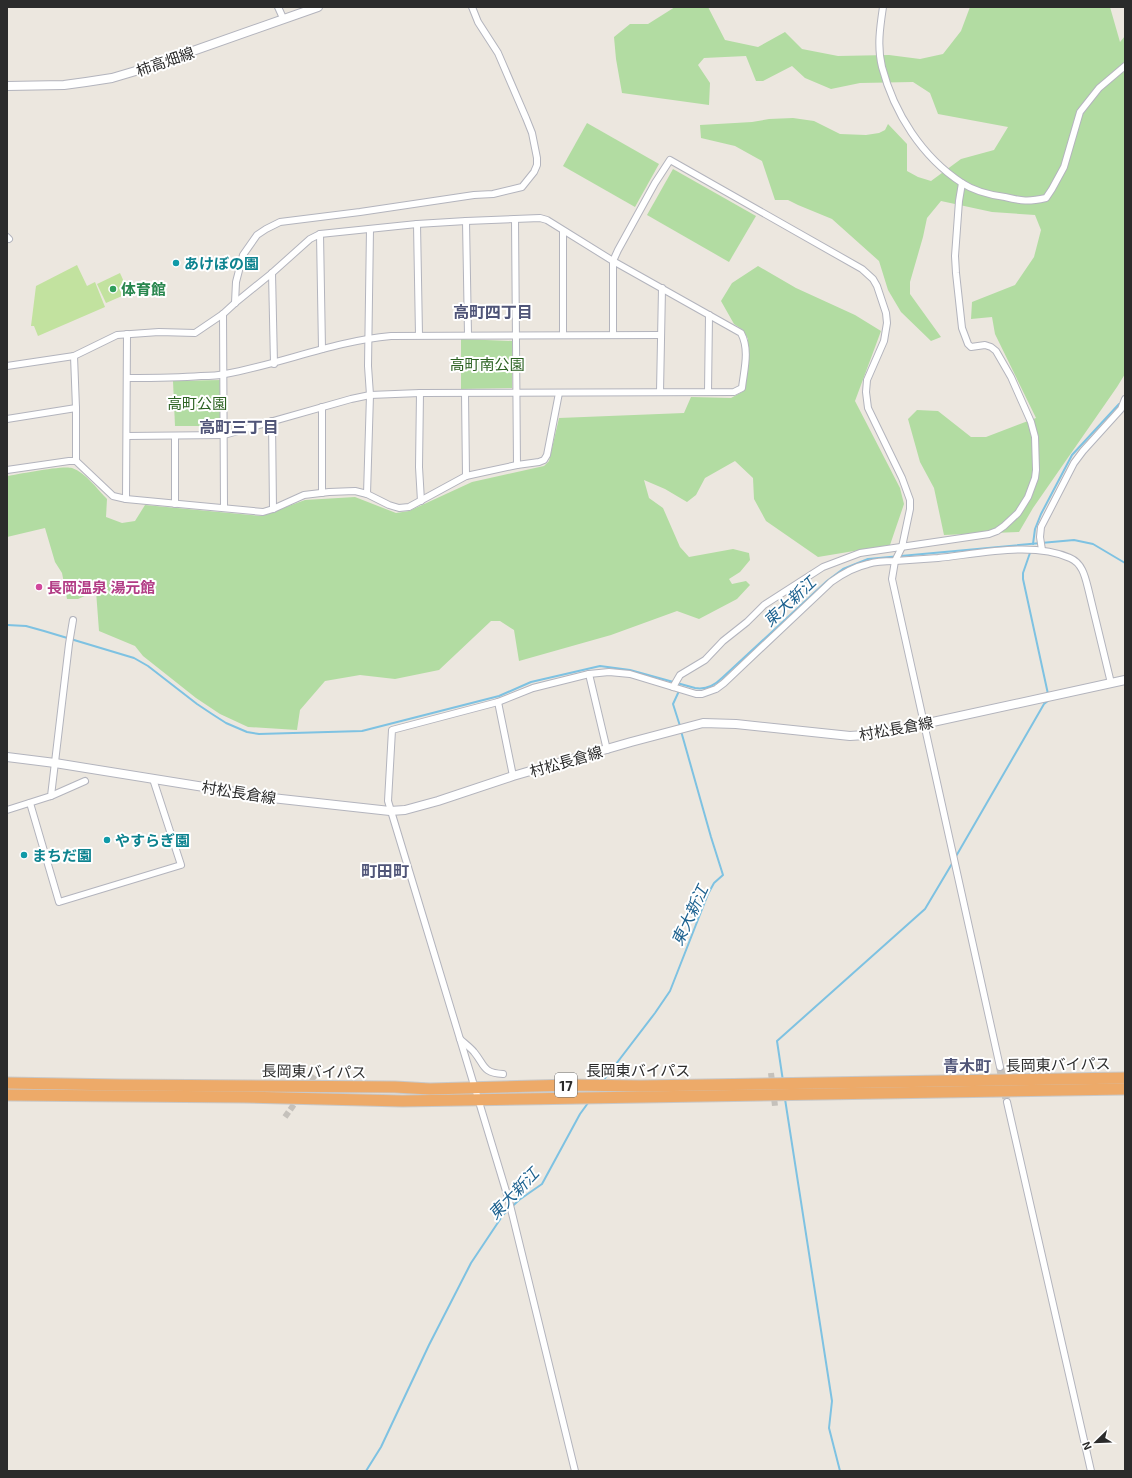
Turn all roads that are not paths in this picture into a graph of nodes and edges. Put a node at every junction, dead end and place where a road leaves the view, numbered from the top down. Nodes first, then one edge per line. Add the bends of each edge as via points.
1 (278, 7) edge
2 (318, 7) edge
3 (472, 7) edge
4 (883, 7) edge
5 (283, 18) junction
6 (1125, 66) edge
7 (7, 86) edge
8 (962, 183) junction
9 (515, 219) junction
10 (466, 221) junction
11 (417, 224) junction
12 (370, 229) junction
13 (563, 231) junction
14 (320, 234) junction
15 (613, 261) junction
16 (272, 274) junction
17 (662, 288) junction
18 (234, 303) junction
19 (223, 314) junction
20 (710, 315) junction
21 (127, 334) junction
22 (468, 334) junction
23 (419, 335) junction
24 (563, 335) junction
25 (613, 335) junction
26 (661, 335) junction
27 (516, 336) junction
28 (368, 338) junction
29 (322, 349) junction
30 (74, 356) junction
31 (274, 364) junction
32 (7, 366) edge
33 (223, 375) junction
34 (127, 378) junction
35 (660, 392) junction
36 (708, 392) junction
37 (420, 393) junction
38 (465, 393) junction
39 (515, 393) junction
40 (559, 393) junction
41 (370, 395) junction
42 (1125, 399) edge
43 (322, 407) junction
44 (76, 408) junction
45 (1123, 409) edge
46 (7, 419) edge
47 (272, 421) junction
48 (127, 436) junction
49 (175, 436) junction
50 (224, 436) junction
51 (76, 461) junction
52 (517, 465) junction
53 (7, 470) edge
54 (466, 476) junction
55 (322, 493) junction
56 (367, 494) junction
57 (126, 499) junction
58 (421, 501) junction
59 (175, 504) junction
60 (224, 508) junction
61 (273, 509) junction
62 (902, 547) junction
63 (1042, 550) junction
64 (895, 561) junction
65 (73, 620) dead end
66 (589, 674) junction
67 (1125, 680) edge
68 (1110, 683) junction
69 (673, 687) junction
70 (498, 702) junction
71 (924, 724) junction
72 (607, 750) junction
73 (7, 757) edge
74 (55, 763) junction
75 (513, 776) junction
76 (153, 779) junction
77 (85, 781) dead end
78 (51, 796) junction
79 (30, 803) junction
80 (7, 810) edge
81 (390, 811) junction
82 (460, 1039) junction
83 (1000, 1067) tunnel mouth
84 (503, 1074) dead end
85 (1125, 1078) edge
86 (7, 1083) edge
87 (474, 1088) junction
88 (1125, 1089) edge
89 (7, 1095) edge
90 (478, 1100) junction
91 (1007, 1102) tunnel mouth
92 (575, 1471) edge
93 (1090, 1471) edge

1 - 5 street
2 - 5 main road, 柿高畑線
3 - 18 street via 478,22 498,53 532,133 537,165 530,178 522,187 493,194 280,222 257,235 243,255
4 - 8 street via 879,45 882,67 894,101 916,139 935,161
5 - 7 main road, 柿高畑線 via 112,78 64,85
6 - 8 street via 1099,88 1080,112 1064,167 1046,198 1031,202 991,195
8 - 62 street via 955,256 962,328 971,347 985,345 996,350 1011,377 1035,437 1035,478 1028,497 1018,513 997,531
9 - 10 street
9 - 13 street via 540,218
9 - 27 street
10 - 11 street
10 - 22 street
11 - 12 street
11 - 23 street
12 - 14 street
12 - 28 street
13 - 15 street
13 - 24 street
14 - 16 street via 310,239
14 - 29 street
15 - 17 street
15 - 25 street
15 - 62 street via 670,160 862,269 873,278 882,299 887,322 884,341 867,380 866,399 910,500
16 - 18 street
16 - 31 street
17 - 20 street
17 - 26 street
18 - 19 street
19 - 21 street via 195,333
19 - 33 street
20 - 36 street
20 - 36 street via 741,333 746,356 742,388 734,392
21 - 30 street
21 - 34 street
22 - 23 street
22 - 27 street
23 - 28 street
24 - 25 street
24 - 27 street
25 - 26 street
26 - 35 street
27 - 39 street
28 - 29 street
28 - 41 street
29 - 31 street
30 - 32 street
30 - 44 street
31 - 33 street
33 - 34 street
33 - 50 street
34 - 48 street
35 - 36 street
35 - 40 street
37 - 38 street
37 - 41 street
37 - 58 street
38 - 39 street
38 - 54 street
39 - 40 street
39 - 52 street
40 - 52 street via 547,455 539,462
41 - 43 street
41 - 56 street
42 - 45 street
43 - 47 street
43 - 55 street
44 - 46 street
44 - 51 street
45 - 63 street via 1074,463 1041,527
47 - 50 street
47 - 61 street
48 - 49 street
48 - 57 street
49 - 50 street
49 - 59 street
50 - 60 street
51 - 53 street
51 - 57 street via 114,496
52 - 54 street
54 - 58 street
55 - 56 street via 355,491
55 - 61 street via 304,495
56 - 58 street via 399,508 409,507
57 - 59 street
59 - 60 street
60 - 61 street via 263,512
62 - 64 street
62 - 69 street via 860,553 823,567 764,605 705,660 680,675
63 - 64 street via 999,551
63 - 68 street via 1070,558 1080,566
64 - 69 street via 858,566 839,576 716,689 696,694
64 - 71 street via 892,579
65 - 74 street
66 - 69 street via 630,674
66 - 70 street via 533,688
66 - 72 street
67 - 68 main road, 村松長倉線
68 - 71 main road, 村松長倉線
70 - 75 street
70 - 81 street via 392,730 388,790
71 - 72 main road, 村松長倉線 via 850,736 703,723
71 - 83 street
72 - 75 main road, 村松長倉線
73 - 74 main road, 村松長倉線
74 - 76 main road, 村松長倉線
74 - 78 street
75 - 81 main road, 村松長倉線 via 438,801 405,810
76 - 79 street via 181,865 60,902
76 - 81 main road, 村松長倉線 via 272,798
77 - 78 street
78 - 79 street
79 - 80 street
81 - 82 street
82 - 84 street via 475,1053 484,1067 494,1073
82 - 87 street
85 - 87 highway, 長岡東バイパス / 17
86 - 87 highway, 長岡東バイパス / 17
87 - 90 street
88 - 90 highway, 長岡東バイパス / 17
89 - 90 highway, 長岡東バイパス / 17
90 - 92 street via 509,1201
91 - 93 street

